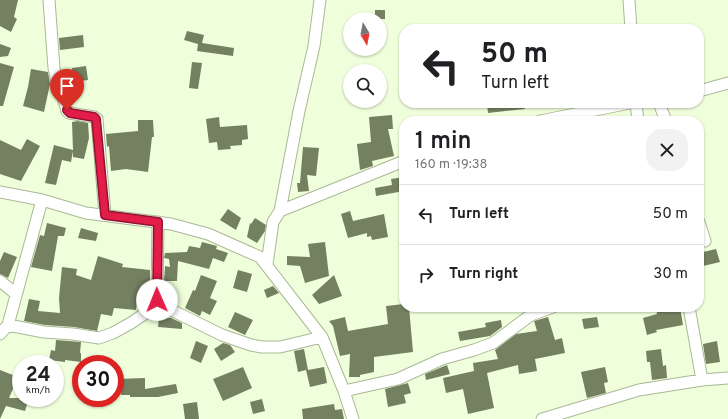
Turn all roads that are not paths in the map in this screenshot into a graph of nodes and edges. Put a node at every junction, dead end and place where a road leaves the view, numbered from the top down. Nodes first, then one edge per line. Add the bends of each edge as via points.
1 (49, 0) edge
2 (320, 0) edge
3 (628, 0) edge
4 (630, 24) edge
5 (728, 83) edge
6 (704, 90) edge
7 (605, 108) edge
8 (565, 116) edge
9 (399, 163) edge
10 (0, 192) edge
11 (42, 200) junction
12 (280, 211) junction
13 (105, 215) junction
14 (158, 222) junction
15 (704, 238) edge
16 (705, 241) dead end
17 (267, 264) junction
18 (0, 281) edge
19 (16, 294) junction
20 (159, 304) junction
21 (539, 312) edge
22 (690, 312) edge
23 (8, 325) junction
24 (0, 334) edge
25 (322, 337) junction
26 (728, 378) edge
27 (702, 380) junction
28 (344, 391) junction
29 (353, 419) edge
30 (542, 419) edge

1 - 13 street via 54,68 67,111 96,119
2 - 12 street via 314,46
3 - 4 street
5 - 6 street
7 - 8 street
9 - 12 street
10 - 11 street
11 - 13 street via 86,213
11 - 19 street
12 - 17 street via 273,222
13 - 14 street
14 - 17 street via 208,234 260,257
14 - 20 street via 156,294
15 - 16 street
17 - 25 street
18 - 19 street
19 - 23 street
20 - 23 street via 131,323 99,338
20 - 25 street via 222,335 251,345 280,346
21 - 28 street via 493,343 442,358 398,379
22 - 27 street
23 - 24 street
25 - 28 street
26 - 27 street
27 - 30 street via 639,390
28 - 29 street

